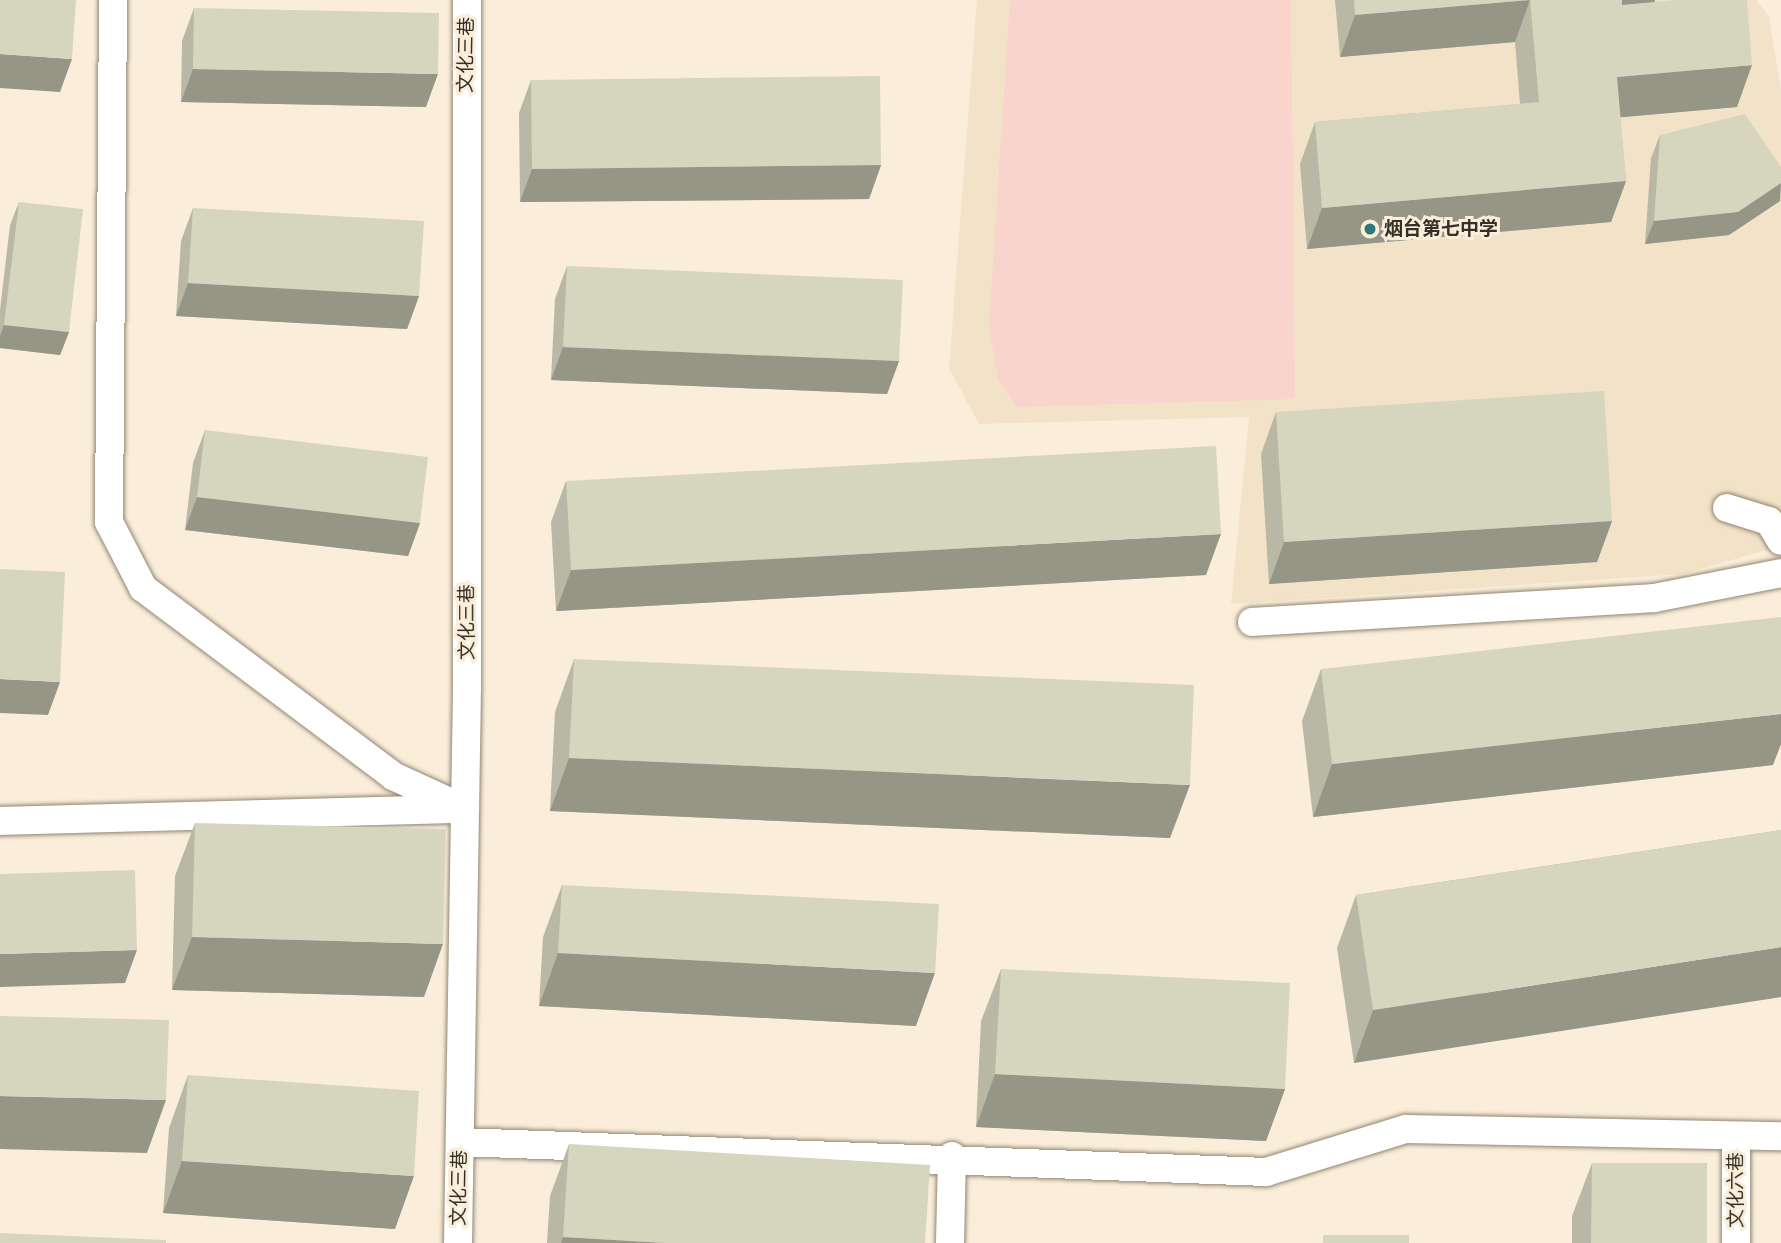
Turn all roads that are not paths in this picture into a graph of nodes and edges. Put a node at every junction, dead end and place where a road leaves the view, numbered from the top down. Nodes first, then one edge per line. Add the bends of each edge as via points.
1 (113, 0) edge
2 (467, 0) edge
3 (1727, 508) dead end
4 (1781, 541) edge
5 (1781, 573) edge
6 (1252, 622) dead end
7 (465, 809) junction
8 (0, 821) edge
9 (1781, 1136) edge
10 (1735, 1137) junction
11 (460, 1142) junction
12 (952, 1156) junction
13 (458, 1243) edge
14 (950, 1243) edge
15 (1736, 1243) edge

1 - 7 lane via 110,523 143,588 393,776
2 - 7 lane, 文化三巷
3 - 4 lane via 1769,521
5 - 6 lane via 1654,598
7 - 8 lane
7 - 11 lane, 文化三巷
9 - 10 lane
10 - 12 lane via 1406,1129 1266,1172
10 - 15 lane, 文化六巷
11 - 12 lane
11 - 13 lane, 文化三巷
12 - 14 lane

